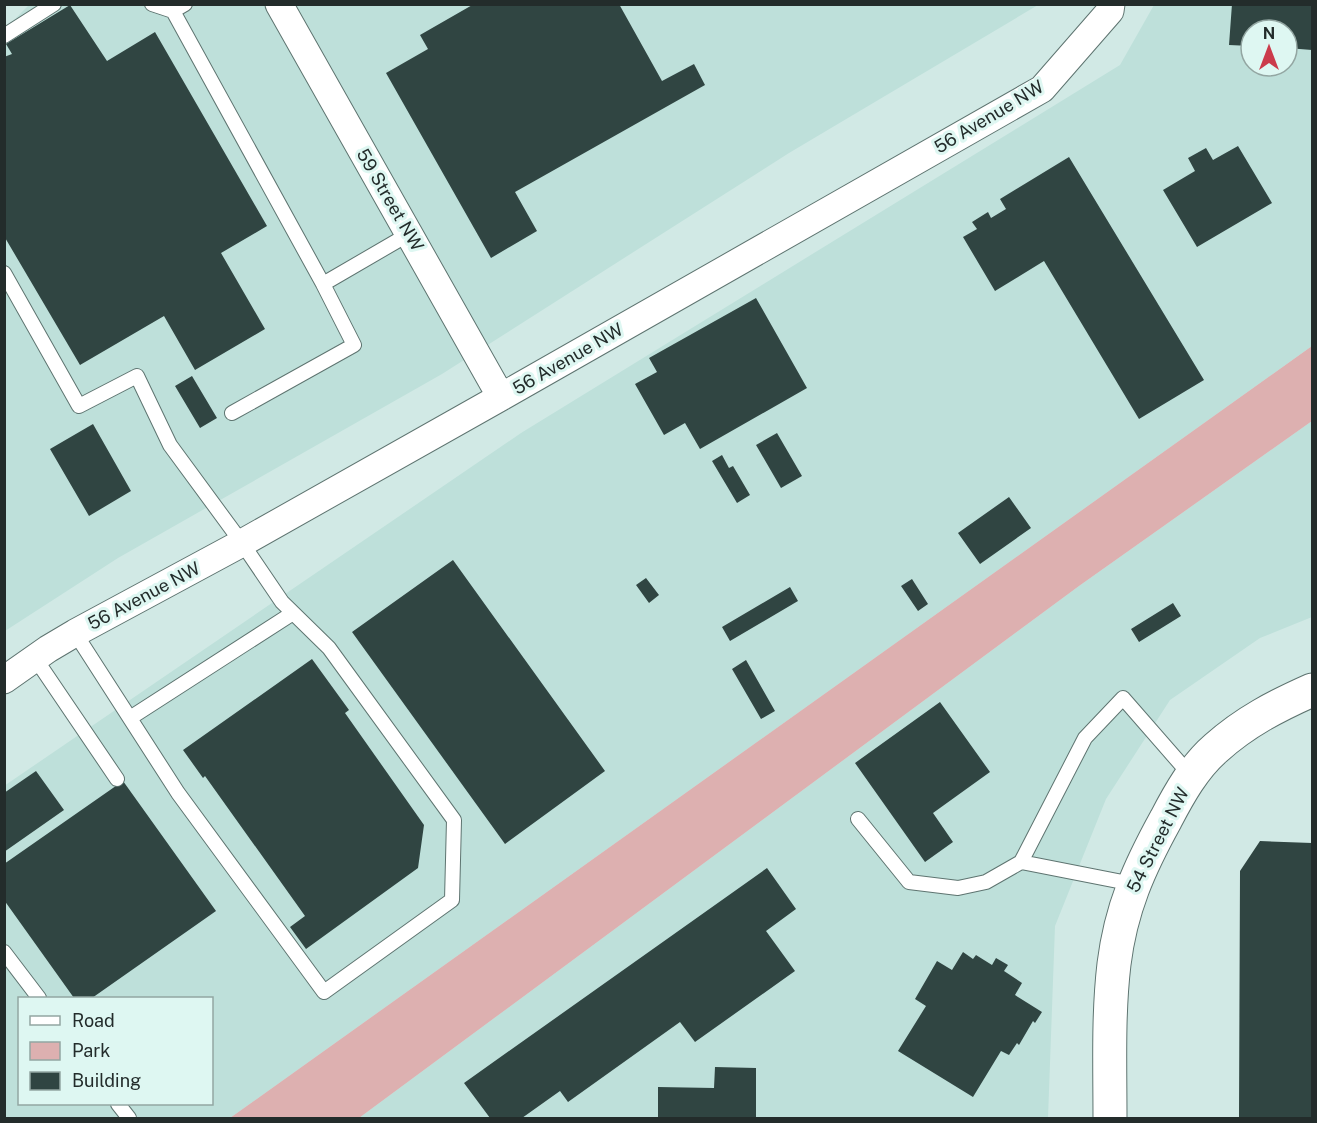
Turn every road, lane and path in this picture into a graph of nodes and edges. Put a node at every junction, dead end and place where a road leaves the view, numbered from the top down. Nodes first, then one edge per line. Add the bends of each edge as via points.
1 (54, 4) edge
2 (152, 4) edge
3 (279, 4) edge
4 (179, 8) edge
5 (1110, 8) edge
6 (4, 36) edge
7 (410, 234) junction
8 (4, 273) edge
9 (323, 284) junction
10 (501, 397) junction
11 (232, 413) dead end
12 (242, 543) junction
13 (293, 613) junction
14 (75, 633) junction
15 (35, 658) junction
16 (4, 680) edge
17 (1312, 690) edge
18 (130, 718) junction
19 (1192, 777) junction
20 (117, 779) dead end
21 (858, 819) dead end
22 (1021, 862) junction
23 (1133, 884) junction
24 (4, 952) edge
25 (38, 997) edge
26 (119, 1105) edge
27 (129, 1119) edge
28 (1110, 1119) edge

1 - 6 lane
2 - 4 lane
3 - 7 street, 59 Street NW
4 - 9 lane
5 - 10 street, 56 Avenue NW via 1042,88
7 - 9 lane
7 - 10 street, 59 Street NW
8 - 12 lane via 79,406 137,376 170,445
9 - 11 lane via 354,345
10 - 12 street, 56 Avenue NW
12 - 13 lane
12 - 14 street, 56 Avenue NW
13 - 18 lane
13 - 18 lane via 329,648 454,820 452,900 324,992 178,794
14 - 15 street, 56 Avenue NW
14 - 18 lane
15 - 16 street, 56 Avenue NW
15 - 20 lane
17 - 19 street, 54 Street NW via 1256,717 1214,750
19 - 22 lane via 1123,698 1085,738
19 - 23 street, 54 Street NW
21 - 22 lane via 909,882 958,888 986,882
22 - 23 lane
23 - 28 street, 54 Street NW via 1114,963
24 - 25 lane
26 - 27 lane

